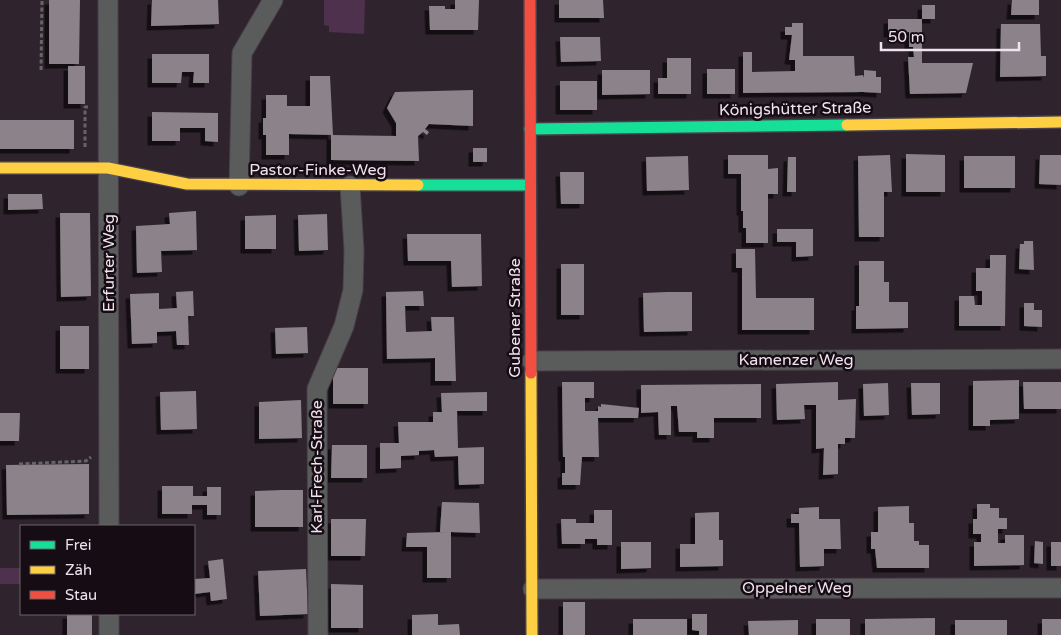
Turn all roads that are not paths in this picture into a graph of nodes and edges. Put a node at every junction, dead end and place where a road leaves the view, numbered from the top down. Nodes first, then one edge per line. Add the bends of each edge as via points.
1 (108, 0) edge
2 (273, 0) edge
3 (530, 0) edge
4 (1061, 122) edge
5 (530, 129) junction
6 (0, 168) edge
7 (108, 168) junction
8 (530, 185) junction
9 (239, 186) junction
10 (350, 186) junction
11 (1061, 359) edge
12 (532, 361) junction
13 (110, 525) edge
14 (1061, 588) edge
15 (533, 589) junction
16 (110, 615) edge
17 (110, 635) edge
18 (318, 635) edge
19 (532, 635) edge

1 - 7 street, Erfurter Weg
2 - 9 street via 242,53
3 - 5 street, Gubener Straße
4 - 5 street, Königshütter Straße
5 - 8 street, Gubener Straße
6 - 7 street, Pastor-Finke-Weg
7 - 9 street, Pastor-Finke-Weg via 188,184
7 - 13 street, Erfurter Weg
8 - 10 street, Pastor-Finke-Weg
8 - 12 street, Gubener Straße
9 - 10 street, Pastor-Finke-Weg
10 - 18 street, Karl-Frech-Straße via 353,290 344,326 317,390
11 - 12 street, Kamenzer Weg
12 - 15 street, Gubener Straße
14 - 15 street, Oppelner Weg
15 - 19 street, Gubener Straße
16 - 17 street

